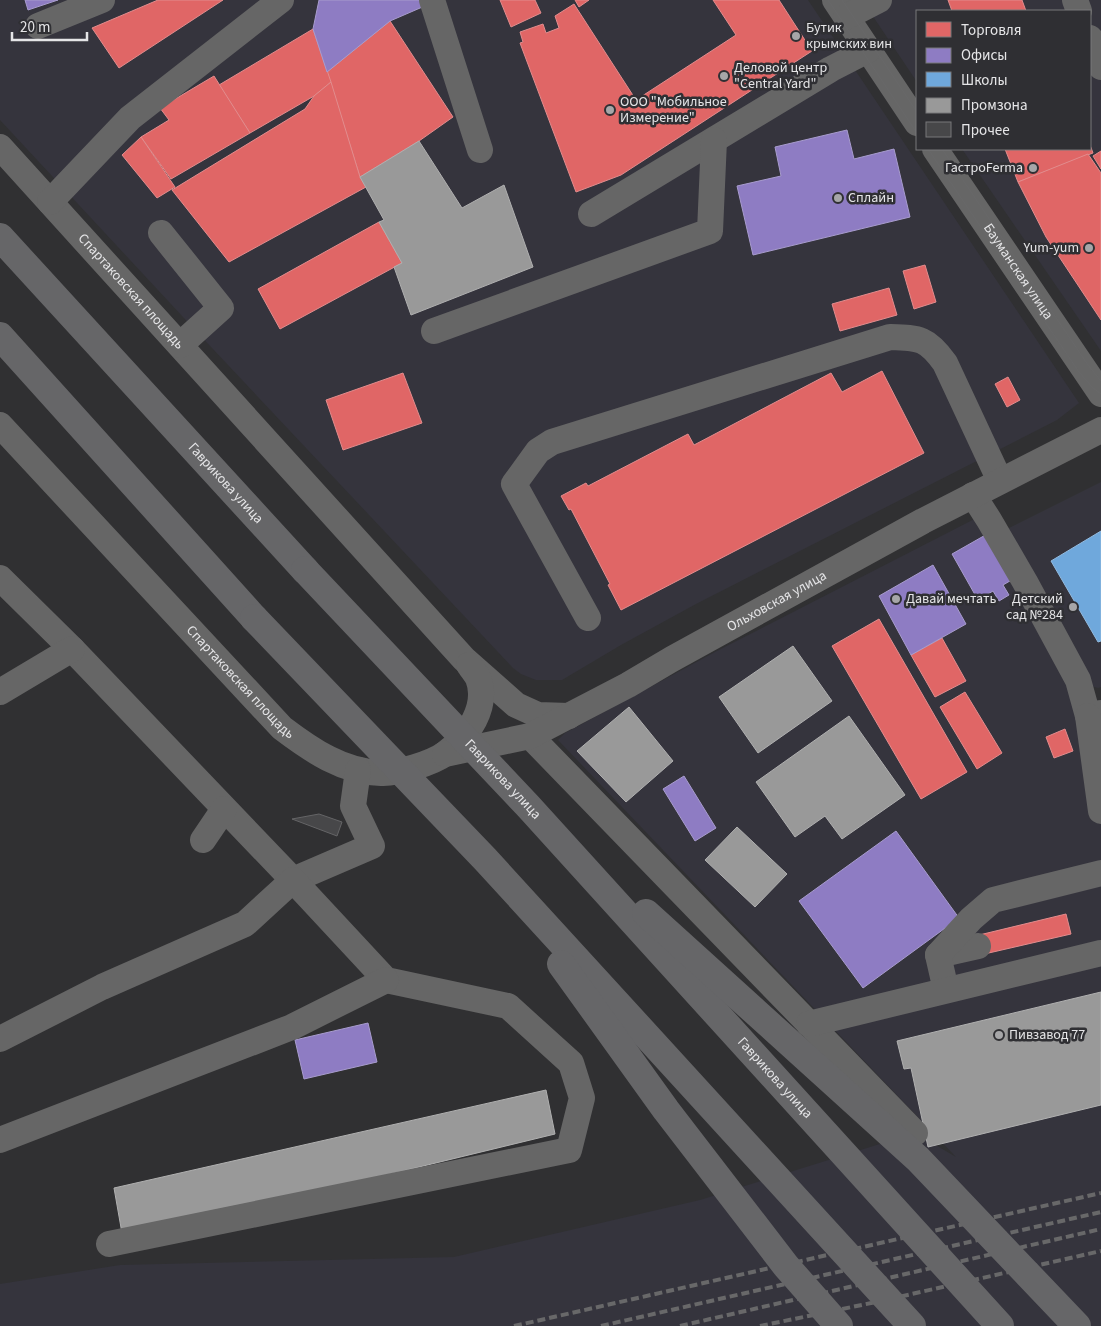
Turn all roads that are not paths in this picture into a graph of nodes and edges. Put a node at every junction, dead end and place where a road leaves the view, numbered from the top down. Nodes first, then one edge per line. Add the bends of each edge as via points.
1 (102, 0) edge
2 (281, 0) edge
3 (432, 0) edge
4 (879, 0) edge
5 (841, 8) edge
6 (38, 26) dead end
7 (1091, 41) edge
8 (868, 50) junction
9 (1101, 67) edge
10 (916, 122) edge
11 (714, 140) junction
12 (0, 148) edge
13 (480, 150) dead end
14 (936, 150) edge
15 (50, 202) junction
16 (591, 214) dead end
17 (161, 233) dead end
18 (0, 237) edge
19 (434, 331) dead end
20 (0, 336) edge
21 (180, 345) junction
22 (1101, 394) edge
23 (0, 425) edge
24 (1101, 430) edge
25 (1000, 481) junction
26 (973, 495) junction
27 (0, 578) edge
28 (588, 618) dead end
29 (72, 648) junction
30 (464, 659) junction
31 (0, 692) edge
32 (1095, 715) edge
33 (568, 716) junction
34 (530, 736) junction
35 (445, 754) junction
36 (358, 770) junction
37 (528, 806) junction
38 (224, 808) junction
39 (1101, 811) edge
40 (203, 840) dead end
41 (485, 859) junction
42 (1101, 873) edge
43 (293, 880) junction
44 (978, 946) dead end
45 (1101, 953) edge
46 (938, 955) junction
47 (386, 980) junction
48 (946, 990) junction
49 (809, 1024) junction
50 (0, 1039) edge
51 (915, 1133) dead end
52 (0, 1140) edge
53 (109, 1244) dead end
54 (840, 1326) edge
55 (912, 1326) edge
56 (1000, 1326) edge
57 (1077, 1326) edge

1 - 6 street
2 - 15 street via 130,118
3 - 13 street
4 - 5 street
5 - 8 street
7 - 9 street
8 - 10 street
8 - 11 street
11 - 16 street
11 - 19 street via 710,231
12 - 15 street, Спартаковская площадь
14 - 22 street, Бауманская улица
15 - 21 street, Спартаковская площадь
17 - 21 street via 221,308
18 - 37 main road, Гаврикова улица, bridge via 305,570
20 - 41 main road, bridge via 254,618
21 - 30 street, Спартаковская площадь
23 - 36 street, Спартаковская площадь via 282,728 323,756
24 - 25 street, Ольховская улица
25 - 26 street, Ольховская улица
25 - 28 street via 945,363 934,348 911,338 890,337 552,442 538,451 514,484
26 - 32 street via 1025,582
26 - 33 street, Ольховская улица
27 - 29 street
29 - 31 street
29 - 38 street
30 - 33 street, Спартаковская площадь via 516,705 538,715
30 - 35 street, Спартаковская площадь via 478,677 481,697 475,719 464,736
32 - 39 street
33 - 34 street, Ольховская улица
34 - 35 street, Ольховская улица
34 - 49 street
35 - 36 street, Спартаковская площадь via 405,770 382,773
36 - 43 street via 353,806 372,846
37 - 56 main road, Гаврикова улица, bridge
37 - 57 main road, bridge via 918,1159
38 - 40 street
38 - 43 street
41 - 54 main road, bridge via 666,1110 786,1266
41 - 55 main road, bridge
42 - 46 street via 993,900
43 - 47 street
43 - 50 street via 245,924 102,988
44 - 46 street
45 - 48 street
46 - 48 street
47 - 52 street via 292,1027
47 - 53 street via 508,1006 572,1063 582,1098 569,1150
48 - 49 street
49 - 51 street

